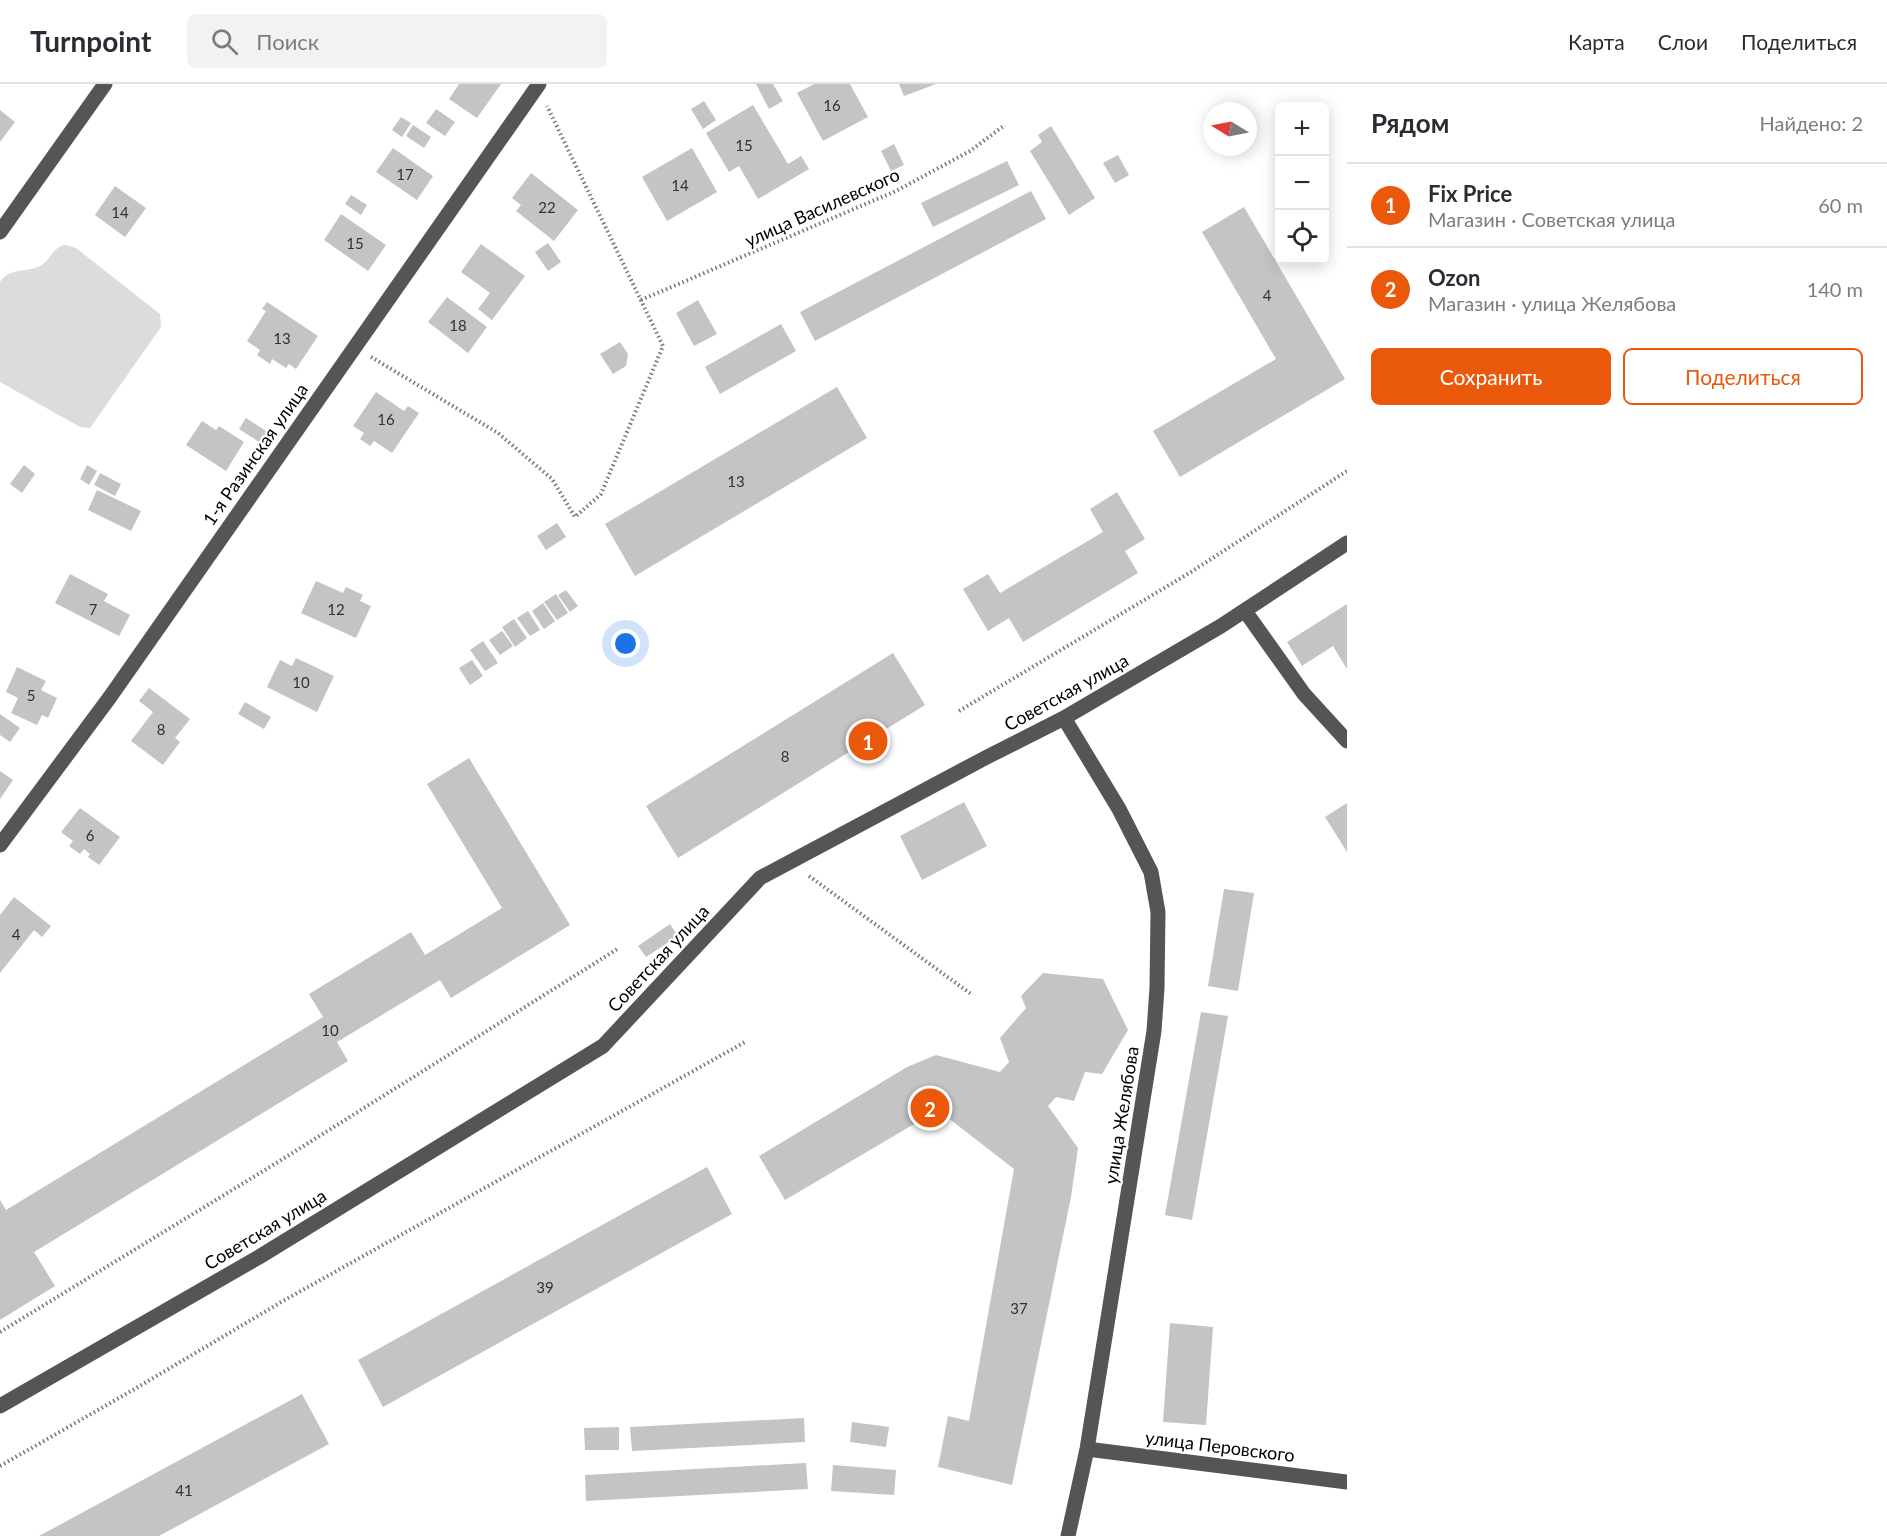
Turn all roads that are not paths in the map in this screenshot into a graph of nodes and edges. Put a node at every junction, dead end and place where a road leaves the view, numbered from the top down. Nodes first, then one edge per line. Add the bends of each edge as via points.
1 (105, 84) edge
2 (538, 85) edge
3 (0, 232) edge
4 (1347, 543) edge
5 (1245, 611) junction
6 (1064, 718) junction
7 (1347, 741) edge
8 (0, 845) edge
9 (0, 1406) edge
10 (1087, 1449) junction
11 (1347, 1482) edge
12 (1068, 1536) edge

1 - 3 street
2 - 8 street, 1-я Разинская улица via 110,697
4 - 5 street, Советская улица
5 - 6 street, Советская улица
5 - 7 street via 1304,694
6 - 9 street, Советская улица via 760,878 603,1046 259,1257
6 - 10 street, улица Желябова via 1119,809 1151,872 1158,912 1154,1031
10 - 11 street, улица Перовского
10 - 12 street, улица Желябова

